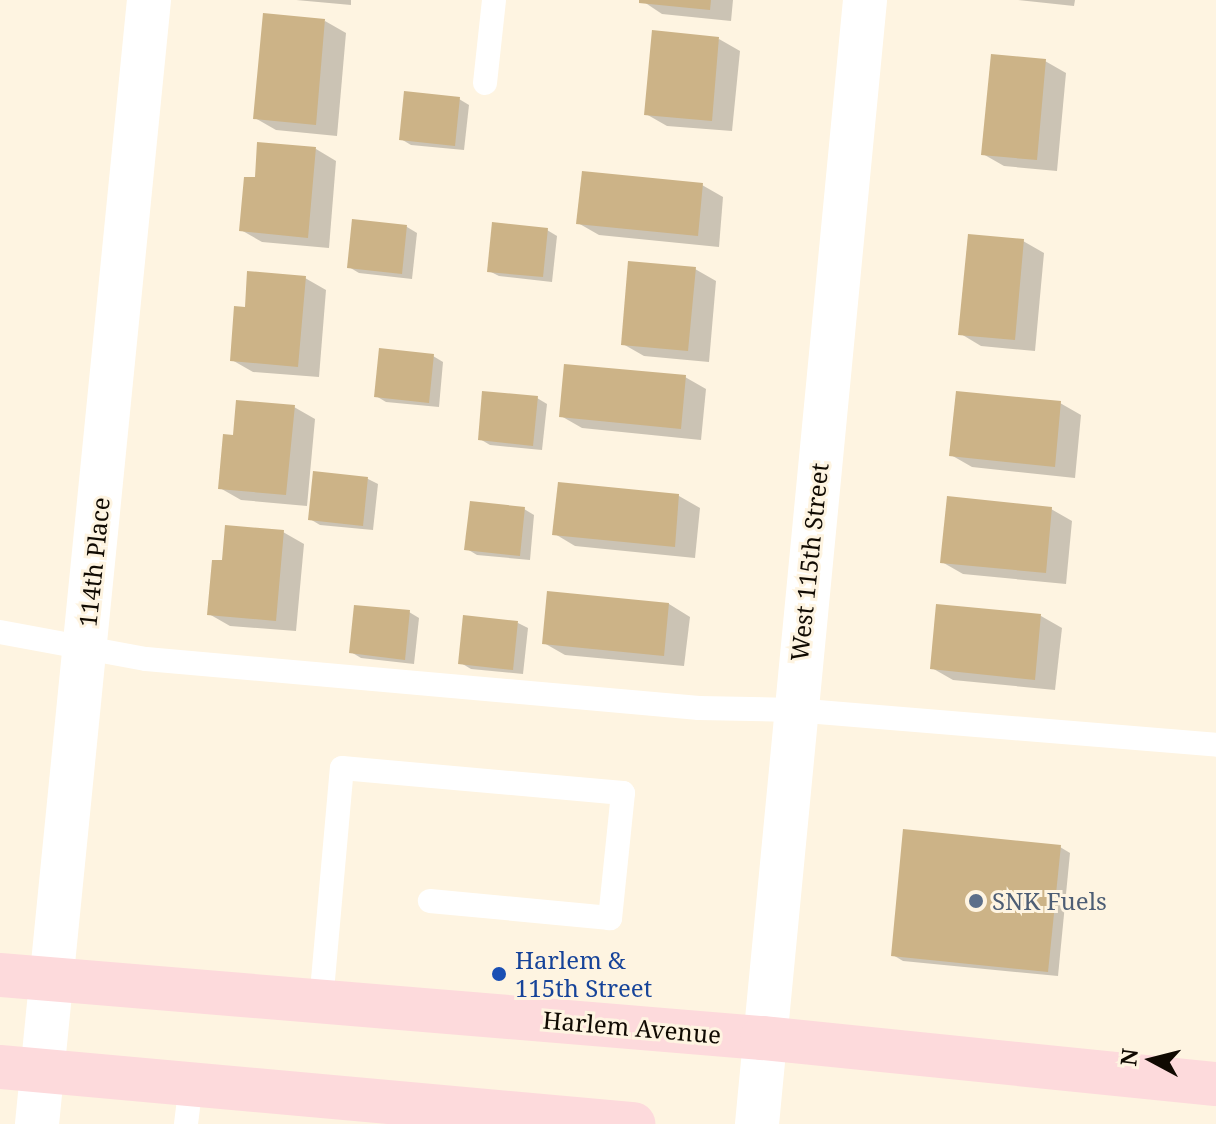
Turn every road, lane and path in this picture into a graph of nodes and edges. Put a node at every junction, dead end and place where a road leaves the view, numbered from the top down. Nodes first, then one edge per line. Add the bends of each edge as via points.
1 (149, 0) edge
2 (494, 0) edge
3 (865, 0) edge
4 (485, 83) dead end
5 (0, 632) edge
6 (85, 649) junction
7 (794, 710) junction
8 (1216, 745) edge
9 (430, 901) dead end
10 (0, 975) edge
11 (51, 978) junction
12 (321, 1002) junction
13 (762, 1038) junction
14 (0, 1067) edge
15 (43, 1070) junction
16 (1216, 1084) edge
17 (189, 1104) edge
18 (37, 1124) edge
19 (633, 1124) edge
20 (757, 1124) edge

1 - 6 street, 114th Place
2 - 4 lane
3 - 7 street, West 115th Street
5 - 6 lane
6 - 7 lane via 146,659 699,708
6 - 11 street, 114th Place
7 - 8 lane
7 - 13 street, West 115th Street
9 - 12 lane via 610,918 623,793 342,768
10 - 11 main road, Harlem Avenue
11 - 12 main road, Harlem Avenue
11 - 15 street, 114th Place
12 - 13 main road, Harlem Avenue
13 - 16 main road, Harlem Avenue
13 - 20 street, West 115th Street
14 - 15 main road
15 - 17 main road
15 - 18 street, 114th Place
17 - 19 main road

